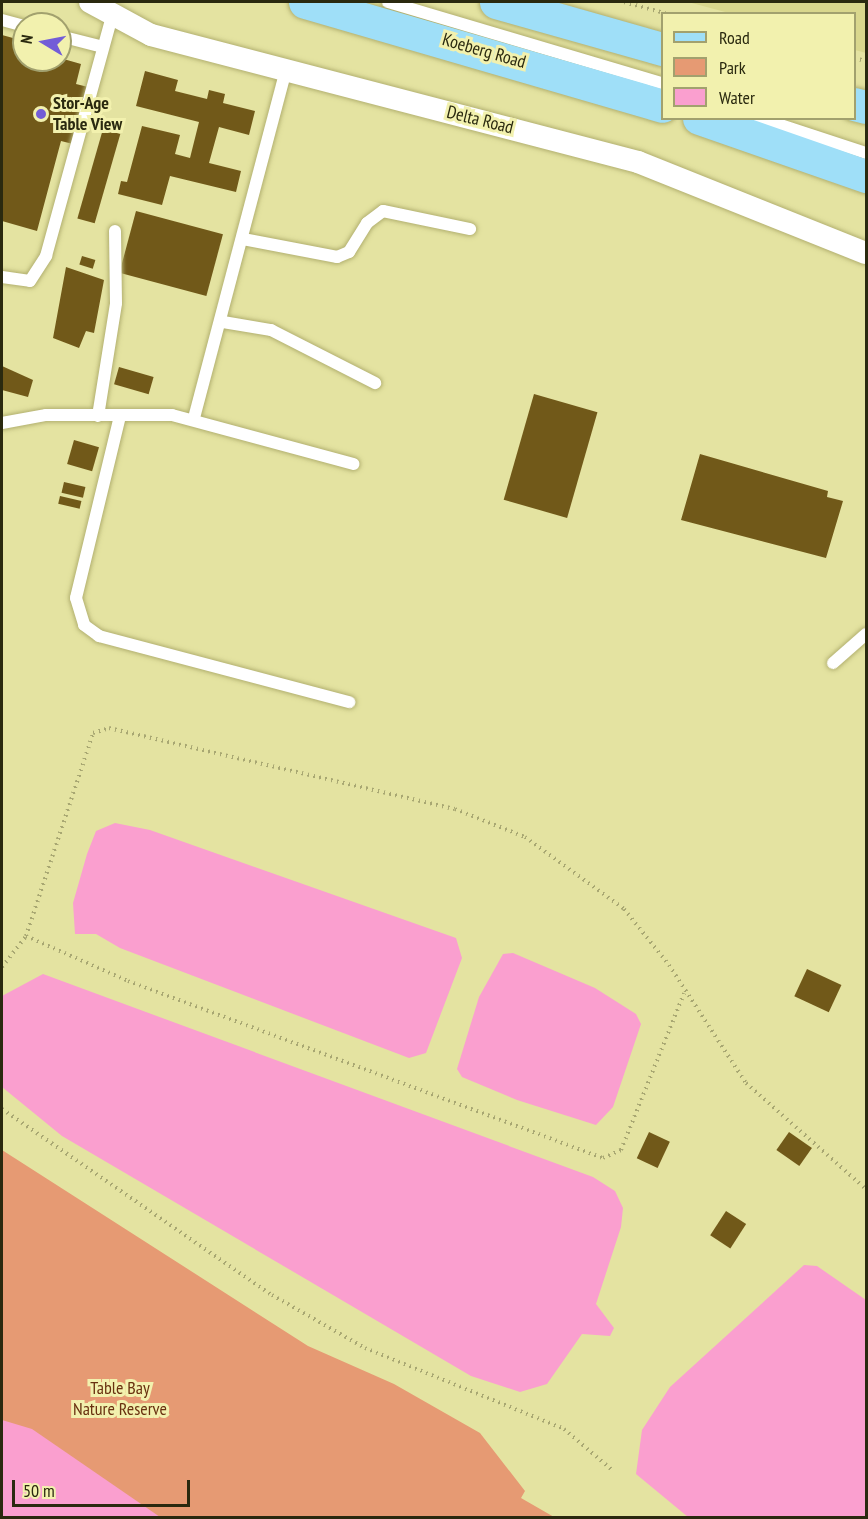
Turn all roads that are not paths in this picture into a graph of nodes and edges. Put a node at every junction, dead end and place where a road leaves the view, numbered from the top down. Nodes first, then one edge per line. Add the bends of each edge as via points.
1 (90, 2) edge
2 (305, 2) edge
3 (388, 2) edge
4 (496, 2) edge
5 (112, 16) junction
6 (72, 39) edge
7 (103, 47) junction
8 (661, 48) edge
9 (286, 70) junction
10 (661, 82) edge
11 (661, 105) edge
12 (705, 120) edge
13 (765, 120) edge
14 (867, 153) edge
15 (867, 176) edge
16 (470, 229) dead end
17 (115, 231) dead end
18 (243, 239) junction
19 (867, 253) edge
20 (2, 277) edge
21 (223, 322) junction
22 (375, 383) dead end
23 (98, 416) junction
24 (120, 416) junction
25 (194, 418) junction
26 (2, 423) edge
27 (354, 464) dead end
28 (867, 634) edge
29 (833, 663) dead end
30 (349, 702) dead end

1 - 5 street, Delta Road
2 - 11 main road, Koeberg Road
3 - 10 lane
4 - 8 main road
5 - 7 lane
5 - 9 street, Delta Road via 151,35
6 - 7 lane
7 - 20 lane via 39,272 23,282
9 - 18 lane
9 - 19 street, Delta Road via 638,162
12 - 15 main road
13 - 14 lane
16 - 18 lane via 383,211 367,223 349,252 337,257
17 - 23 lane via 116,303
18 - 21 lane
21 - 22 lane via 271,330
21 - 25 lane
23 - 24 lane
23 - 26 lane via 46,415
24 - 25 lane
24 - 30 lane via 76,598 84,625 99,636
25 - 27 lane
28 - 29 lane

